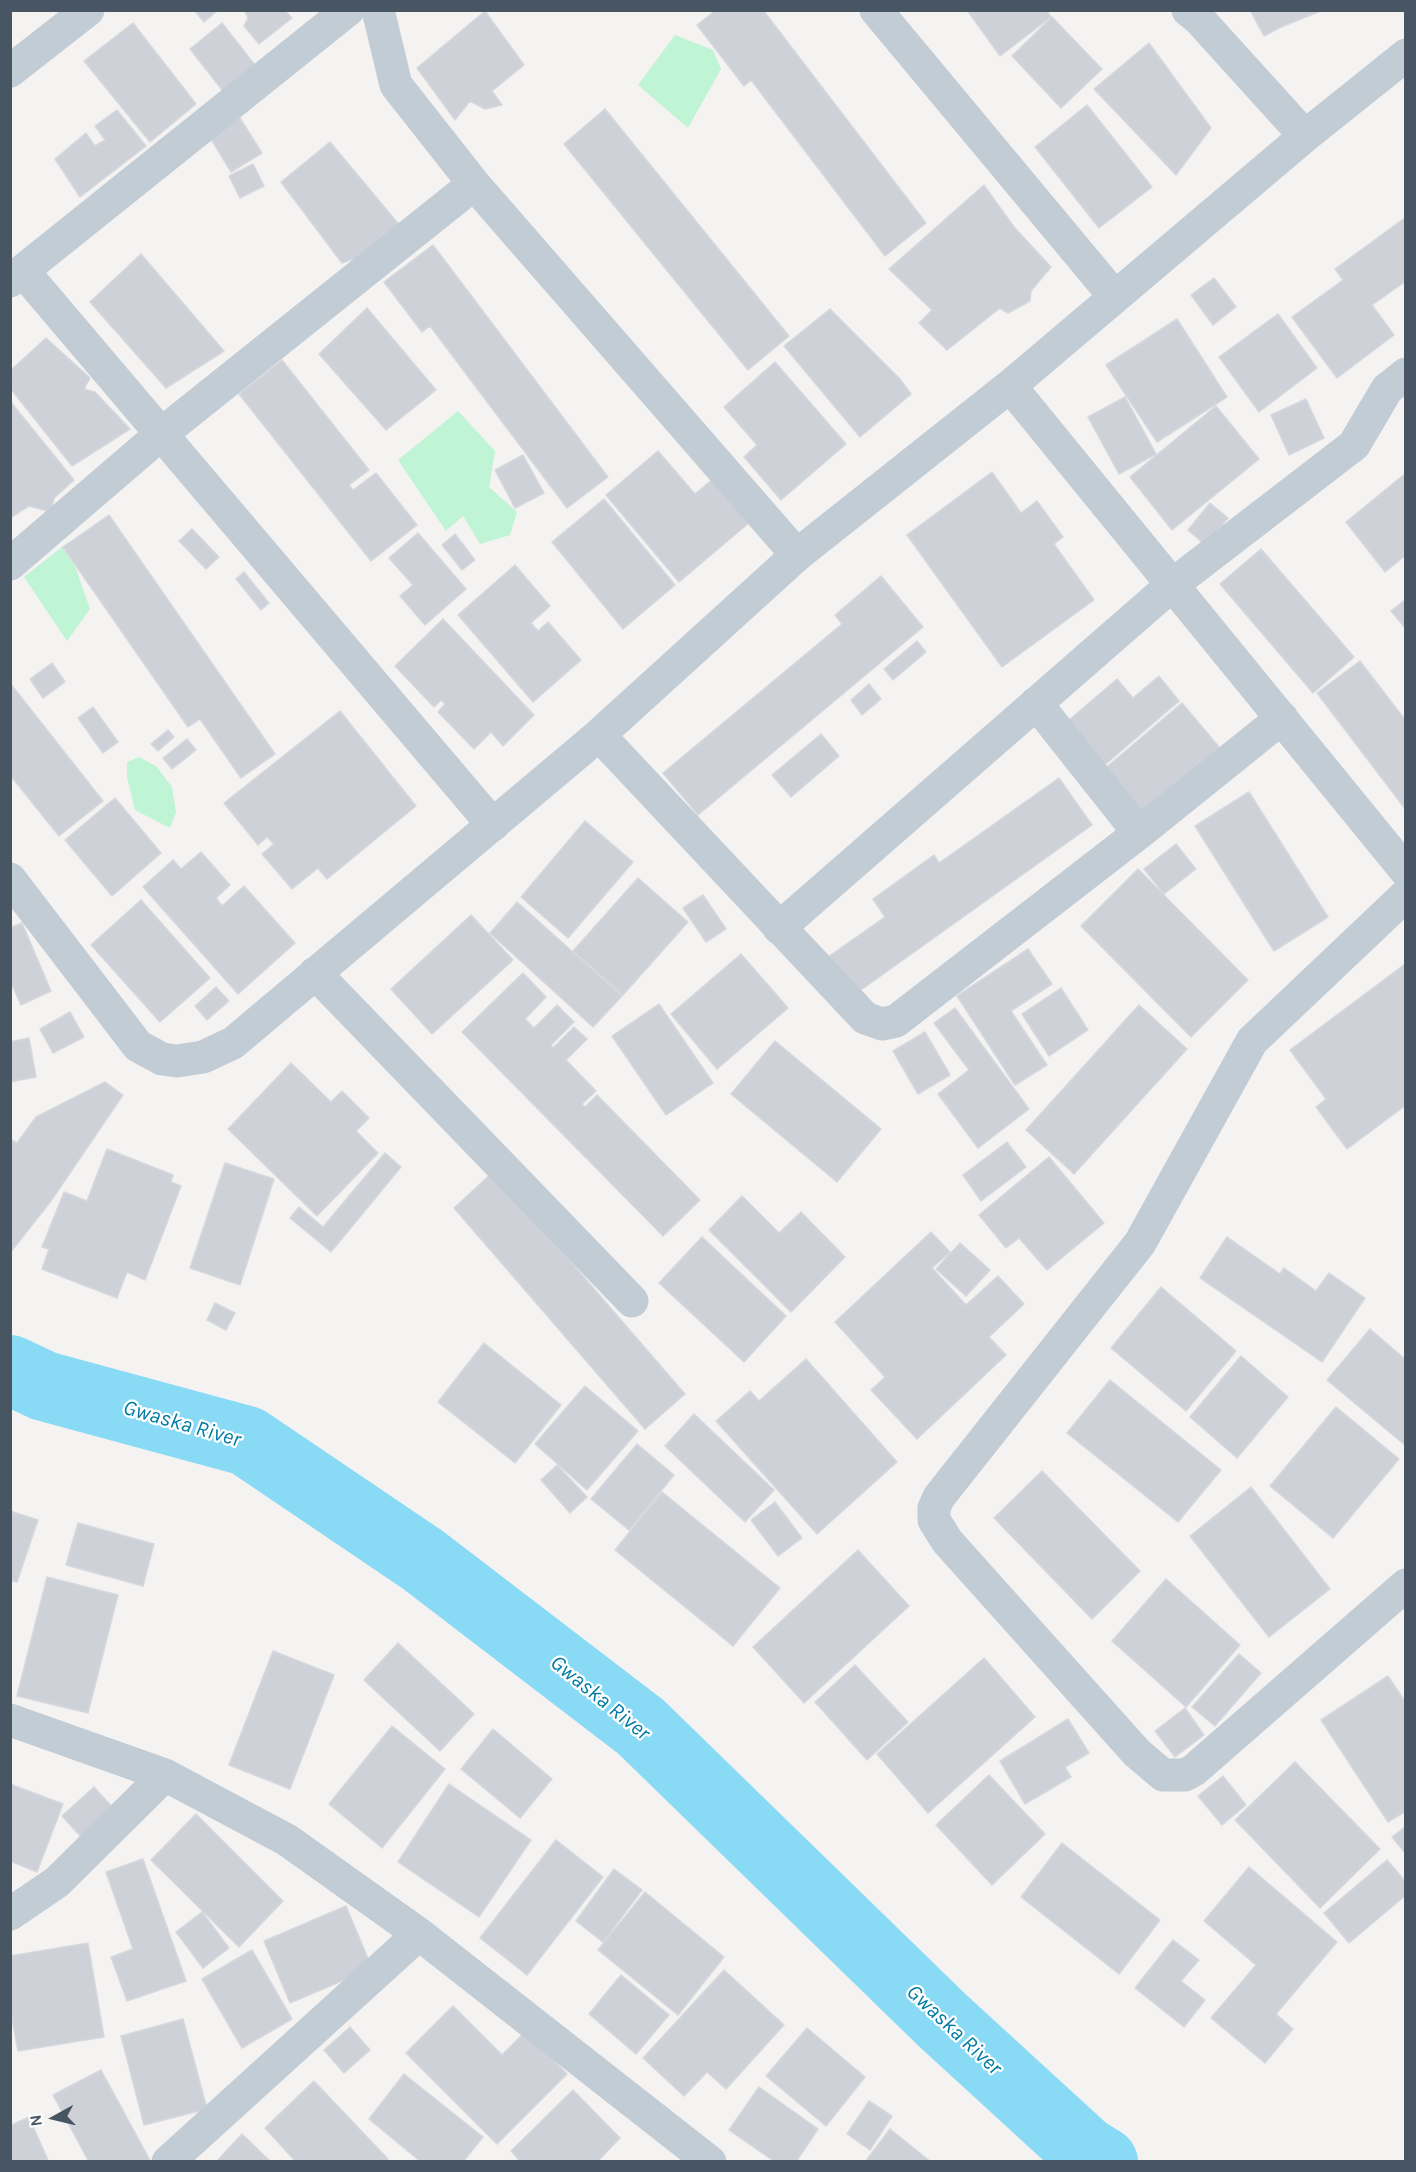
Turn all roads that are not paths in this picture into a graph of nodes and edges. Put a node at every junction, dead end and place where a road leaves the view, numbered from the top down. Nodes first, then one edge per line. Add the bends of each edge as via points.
1 (88, 10) edge
2 (348, 10) edge
3 (378, 10) edge
4 (876, 10) edge
5 (1188, 10) edge
6 (1406, 55) edge
7 (10, 71) edge
8 (1305, 136) junction
9 (474, 184) junction
10 (17, 276) edge
11 (1115, 297) junction
12 (1406, 374) edge
13 (1010, 386) junction
14 (160, 435) junction
15 (798, 555) junction
16 (10, 564) edge
17 (1172, 585) junction
18 (1036, 703) junction
19 (1282, 718) junction
20 (599, 735) junction
21 (493, 825) junction
22 (1139, 833) junction
23 (1401, 854) edge
24 (10, 879) edge
25 (1406, 895) edge
26 (779, 928) junction
27 (315, 973) junction
28 (632, 1301) dead end
29 (1406, 1585) edge
30 (10, 1720) edge
31 (165, 1776) junction
32 (10, 1914) edge
33 (419, 1934) junction
34 (706, 2161) edge
35 (168, 2162) edge

1 - 7 street
2 - 10 street
3 - 9 street via 396,85
4 - 11 street
5 - 8 street
6 - 8 street
8 - 11 street
9 - 14 street
9 - 15 street
10 - 14 street
11 - 13 street
12 - 17 street via 1387,389 1354,445
13 - 15 street
13 - 17 street
14 - 16 street
14 - 21 street
15 - 20 street
17 - 18 street
17 - 19 street
18 - 22 street
18 - 26 street
19 - 22 street
19 - 23 street
20 - 21 street
20 - 26 street
21 - 27 street
22 - 26 street via 890,1024 865,1018
24 - 27 street via 138,1046 162,1059 202,1057 233,1043
25 - 29 street via 1252,1041 1140,1243 939,1497 934,1520 947,1540 1137,1753 1163,1775 1185,1775 1194,1770
27 - 28 street
30 - 31 street
31 - 32 street via 57,1882
31 - 33 street via 287,1840
33 - 34 street
33 - 35 street

